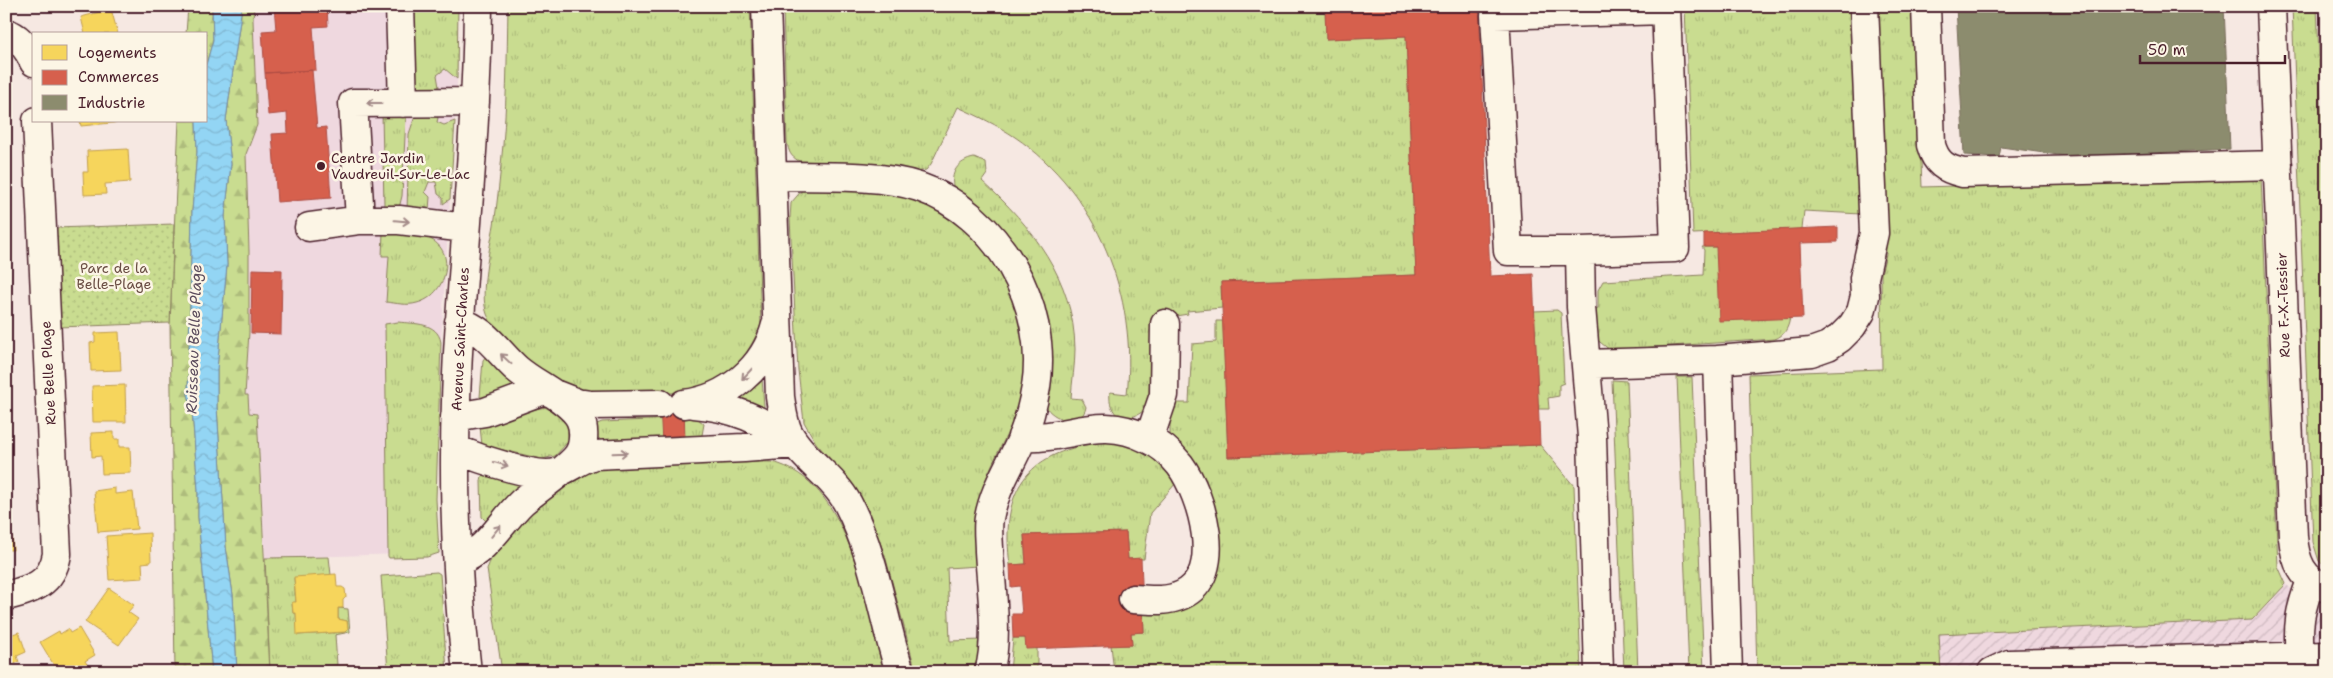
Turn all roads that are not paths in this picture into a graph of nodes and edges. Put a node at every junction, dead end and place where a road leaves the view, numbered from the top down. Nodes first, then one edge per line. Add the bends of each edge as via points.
1 (400, 6) edge
2 (478, 6) edge
3 (766, 6) edge
4 (1864, 6) edge
5 (1926, 6) edge
6 (2271, 6) edge
7 (1666, 8) edge
8 (6, 33) edge
9 (32, 58) edge
10 (475, 102) junction
11 (403, 103) junction
12 (37, 122) edge
13 (2278, 165) junction
14 (773, 176) junction
15 (360, 220) junction
16 (309, 226) dead end
17 (466, 228) junction
18 (1580, 251) junction
19 (778, 316) junction
20 (460, 322) junction
21 (1165, 324) dead end
22 (1718, 360) junction
23 (1586, 364) junction
24 (544, 390) junction
25 (684, 404) junction
26 (455, 417) junction
27 (1022, 437) junction
28 (1149, 439) junction
29 (795, 444) junction
30 (455, 449) junction
31 (713, 450) junction
32 (558, 472) junction
33 (459, 561) junction
34 (2319, 584) edge
35 (6, 596) edge
36 (1133, 599) dead end
37 (2300, 656) junction
38 (2327, 656) edge
39 (466, 672) edge
40 (900, 672) edge
41 (989, 672) edge
42 (1599, 672) edge
43 (1728, 672) edge
44 (1992, 672) edge

1 - 11 street
2 - 10 street, Avenue Saint-Charles
3 - 14 street
4 - 22 street via 1874,233 1864,278 1865,296 1861,312 1840,338 1811,352
5 - 13 street via 1932,145 1937,161 1950,171 1963,174
6 - 13 street, Rue F.-X.-Tessier
7 - 18 street via 1675,248
7 - 18 street via 1495,15 1508,252
8 - 9 street via 18,39
10 - 11 street
10 - 17 street, Avenue Saint-Charles
11 -> 15 street via 354,103
12 - 35 street, Rue Belle Plage via 57,554 47,578 32,588
13 - 34 street, Rue F.-X.-Tessier via 2293,537 2299,566
14 - 19 street
14 - 27 street via 850,178 919,187 957,207 1002,249 1018,274 1028,301 1037,352 1036,384
15 - 16 street
15 -> 17 street via 400,220
17 - 20 street, Avenue Saint-Charles
18 - 23 street
19 -> 25 street via 768,347 739,382 723,394
19 - 29 street via 782,411
24 -> 20 street via 509,362 478,330
20 - 26 street, Avenue Saint-Charles
21 - 28 street via 1164,395
22 - 23 street
22 - 43 street
23 - 42 street via 1592,437
24 - 25 street via 584,404
24 - 26 street via 485,412
24 - 32 street via 573,409 583,432 578,455
25 - 29 street via 764,422
25 - 31 street
26 - 30 street, Avenue Saint-Charles
27 - 28 street via 1039,438 1100,426 1119,428
27 - 41 street via 1003,476 989,519 994,646
28 - 36 street via 1180,465 1191,484 1204,527 1205,570 1183,595 1171,599
29 - 31 street
29 - 40 street via 847,502 868,554
30 -> 32 street via 521,470 544,474
30 - 33 street, Avenue Saint-Charles
32 -> 31 street via 594,455
33 -> 32 street via 478,551 522,503
33 - 39 street, Avenue Saint-Charles
34 - 37 street via 2300,612
37 - 38 street
37 - 44 street via 2009,664

